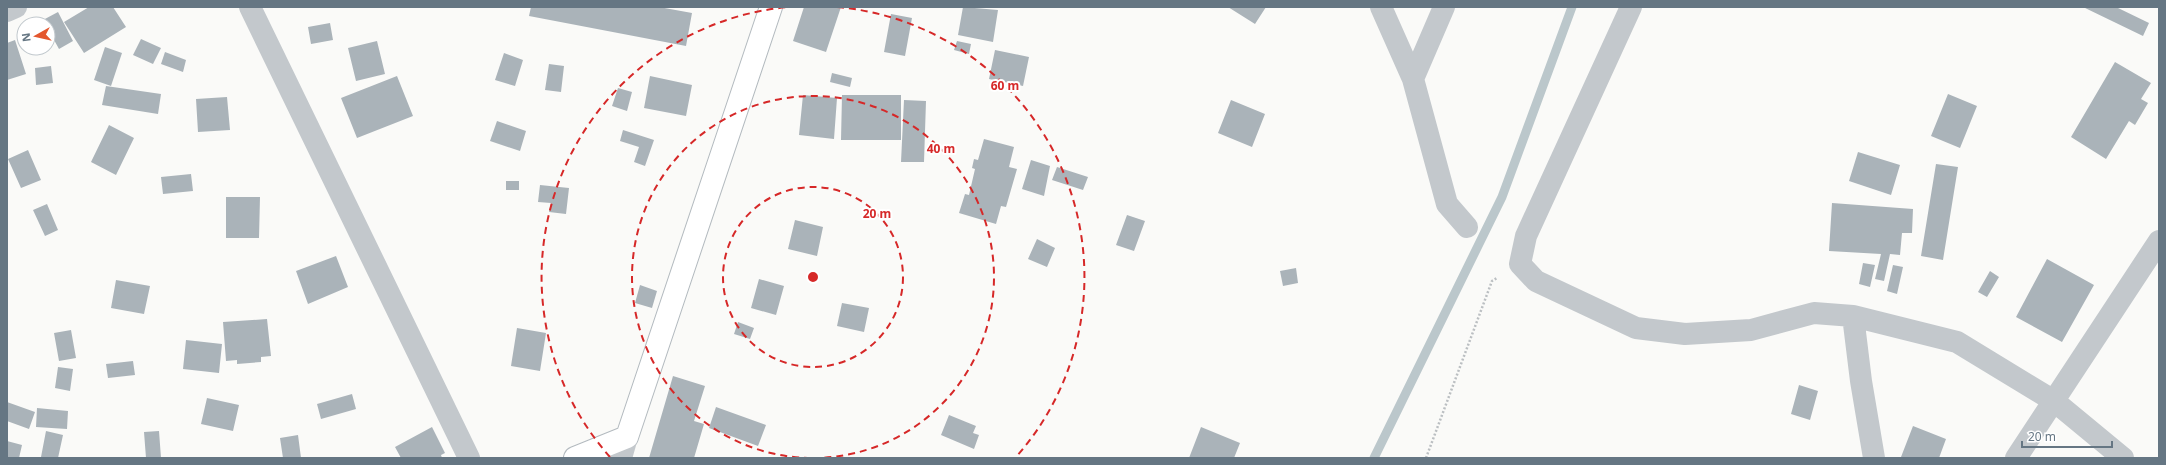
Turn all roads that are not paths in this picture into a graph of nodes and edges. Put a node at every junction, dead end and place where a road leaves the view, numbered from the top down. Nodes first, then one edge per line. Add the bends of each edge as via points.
1 (16, 7) edge
2 (250, 7) edge
3 (771, 7) edge
4 (1381, 7) edge
5 (1444, 7) edge
6 (1632, 7) edge
7 (7, 11) edge
8 (1413, 79) junction
9 (1467, 227) dead end
10 (2159, 241) edge
11 (1853, 316) junction
12 (2054, 401) junction
13 (627, 437) junction
14 (469, 458) edge
15 (575, 458) edge
16 (622, 458) edge
17 (1874, 458) edge
18 (2016, 458) edge
19 (2123, 458) edge

1 - 7 street
2 - 14 street
3 - 13 street
4 - 8 street
5 - 8 street
6 - 11 street via 1526,236 1520,264 1536,280 1636,328 1686,334 1751,330 1814,313
8 - 9 street via 1448,204
10 - 12 street
11 - 12 street via 1957,342
11 - 17 street
12 - 18 street
12 - 19 street
13 - 15 street
13 - 16 street

